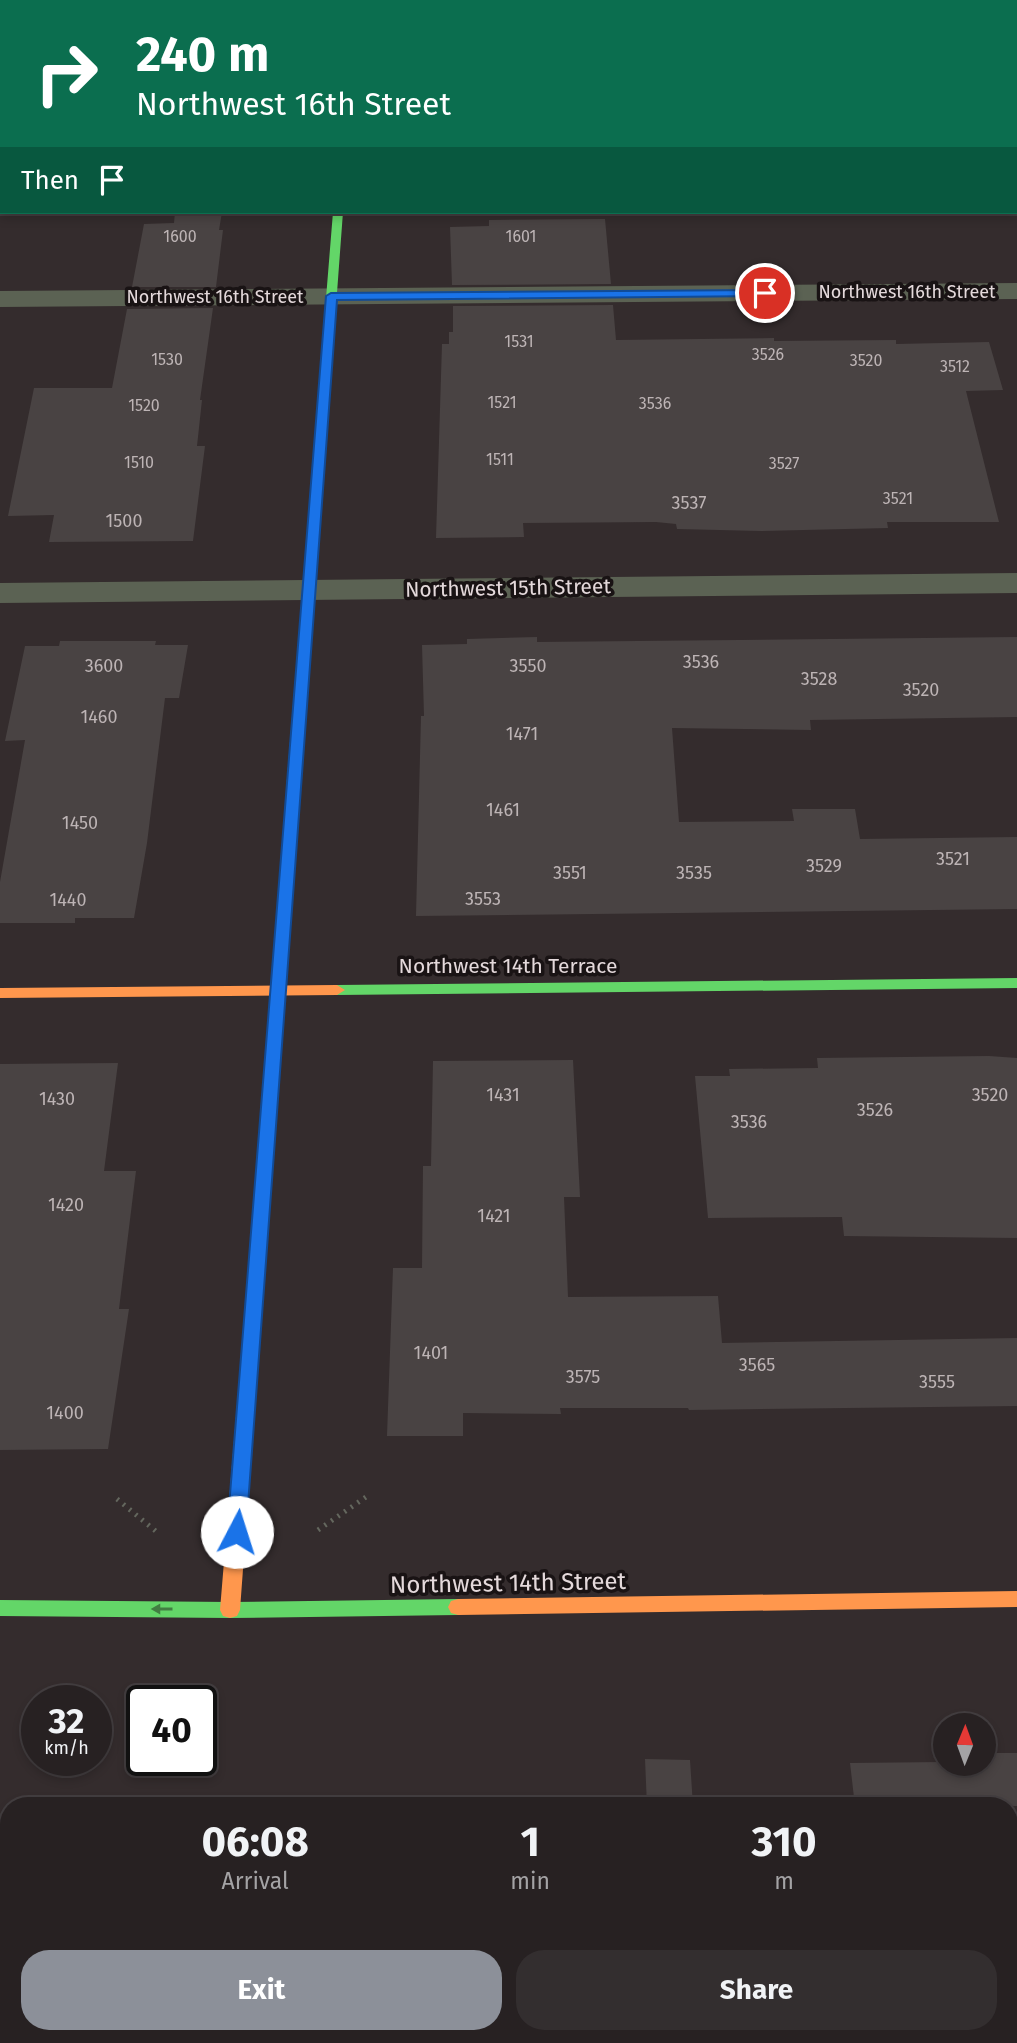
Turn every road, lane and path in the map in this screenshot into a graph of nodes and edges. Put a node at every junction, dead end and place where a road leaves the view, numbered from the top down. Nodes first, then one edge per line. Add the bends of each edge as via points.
1 (338, 214) edge
2 (1017, 291) edge
3 (331, 296) junction
4 (0, 299) edge
5 (1017, 583) edge
6 (310, 590) junction
7 (0, 593) edge
8 (1017, 983) edge
9 (280, 990) junction
10 (0, 993) edge
11 (366, 1497) dead end
12 (117, 1499) dead end
13 (318, 1530) dead end
14 (158, 1533) dead end
15 (1017, 1599) edge
16 (0, 1608) edge
17 (230, 1610) junction

1 - 3 main road
2 - 3 street, Northwest 16th Street
3 - 4 street, Northwest 16th Street
3 - 6 main road
5 - 6 street, Northwest 15th Street
6 - 7 street, Northwest 15th Street
6 - 9 main road
8 - 9 main road, Northwest 14th Terrace
9 - 10 main road, Northwest 14th Terrace
9 - 17 main road
11 - 13 path
12 - 14 path
15 - 17 main road, Northwest 14th Street
17 -> 16 main road, Northwest 14th Street

